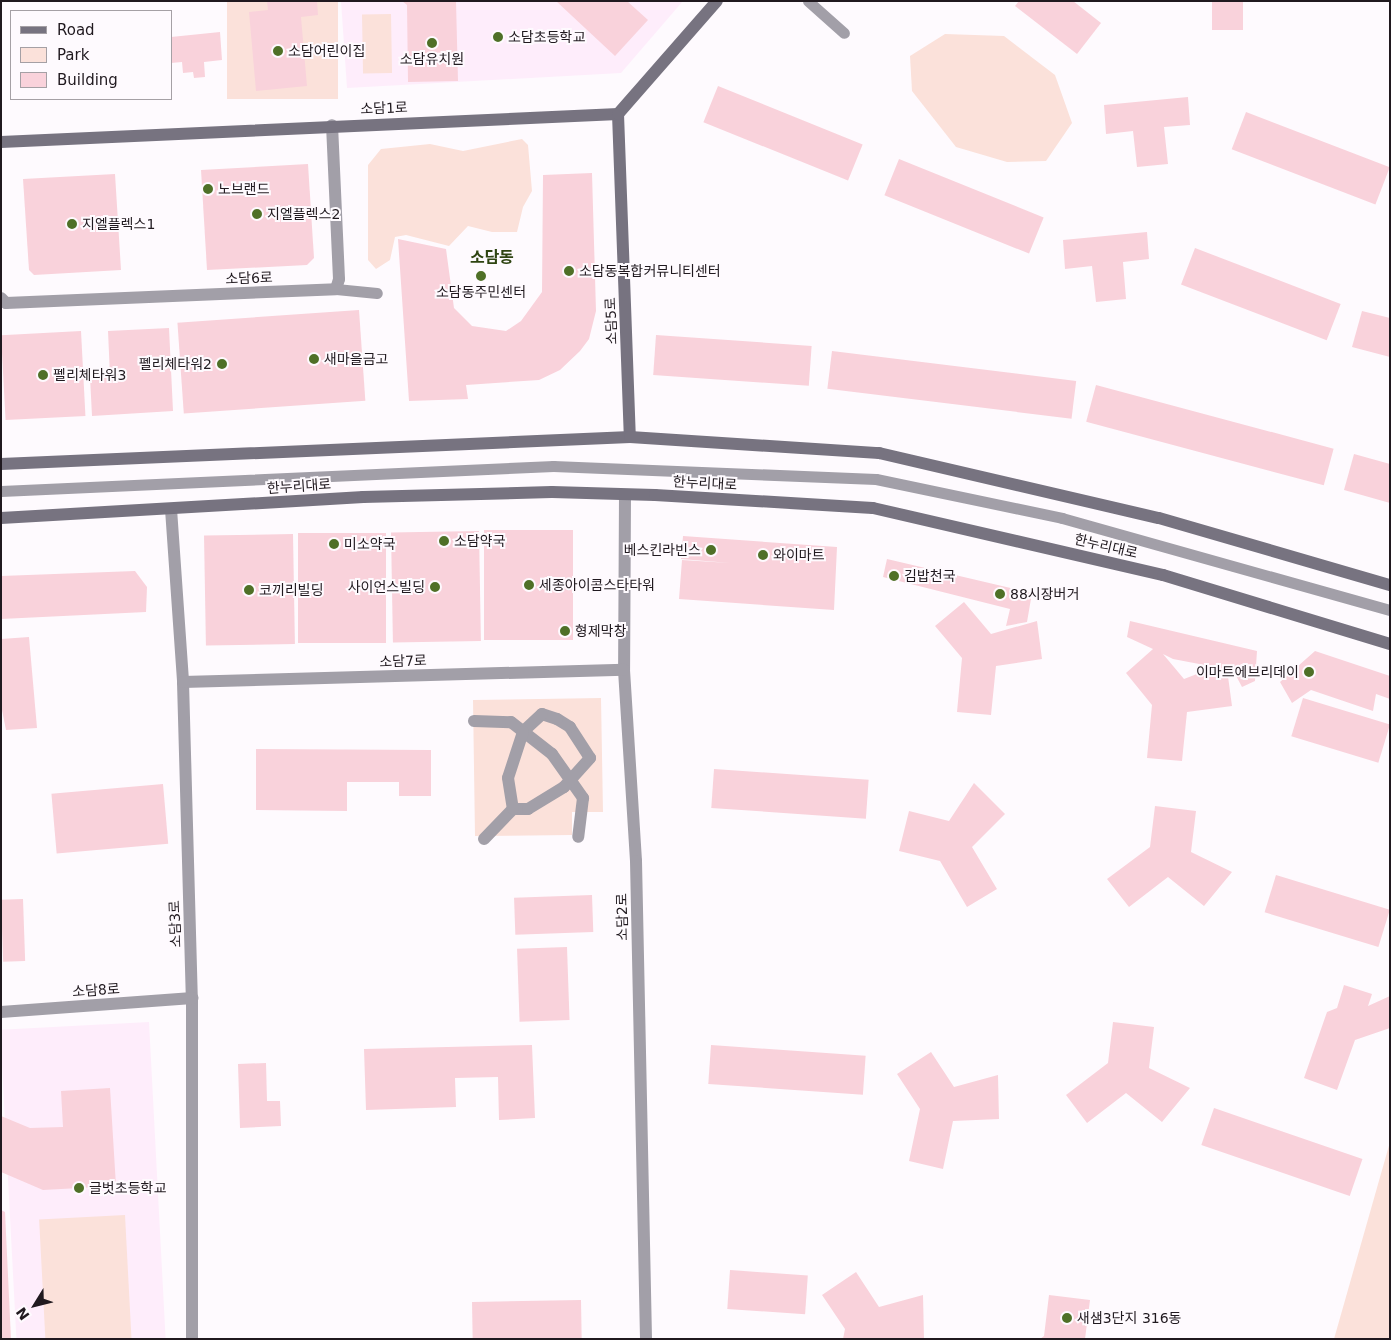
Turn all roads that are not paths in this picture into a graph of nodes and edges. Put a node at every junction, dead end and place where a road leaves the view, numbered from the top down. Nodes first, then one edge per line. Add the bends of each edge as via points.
1 (717, 1) edge
2 (808, 1) edge
3 (844, 33) dead end
4 (618, 114) junction
5 (332, 125) junction
6 (1, 142) edge
7 (336, 289) junction
8 (377, 293) dead end
9 (1, 298) edge
10 (630, 437) junction
11 (1, 464) edge
12 (1, 491) edge
13 (625, 495) junction
14 (171, 509) junction
15 (1, 518) edge
16 (1390, 585) edge
17 (1390, 610) edge
18 (1390, 644) edge
19 (624, 670) junction
20 (183, 682) junction
21 (474, 721) dead end
22 (523, 732) junction
23 (571, 780) junction
24 (513, 809) junction
25 (578, 837) dead end
26 (484, 839) dead end
27 (192, 998) junction
28 (1, 1012) edge
29 (192, 1339) edge
30 (646, 1339) edge

1 - 4 street
2 - 3 lane
4 - 5 street, 소담1로
4 - 10 street, 소담5로
5 - 6 street, 소담1로
5 - 7 street via 340,279
7 - 8 lane
7 - 9 street, 소담6로 via 6,303
10 - 11 street
10 - 16 street via 879,453 1159,518
12 - 17 lane via 553,466 876,480 1062,518
13 - 14 street, 한누리대로 via 552,492 363,497
13 - 18 street, 한누리대로 via 874,508 1163,575
13 - 19 street, 소담2로
14 - 15 street, 한누리대로
14 - 20 street, 소담3로
19 - 20 street, 소담7로
19 - 30 street, 소담2로 via 636,861
20 - 27 street, 소담3로
21 - 22 street via 511,722
22 - 23 street via 533,736 552,754
22 - 23 street via 542,714 570,727 590,758
22 - 24 street via 508,778
23 - 24 street via 528,809
23 - 25 street via 583,798
24 - 26 street
27 - 28 street, 소담8로
27 - 29 street, 소담3로

